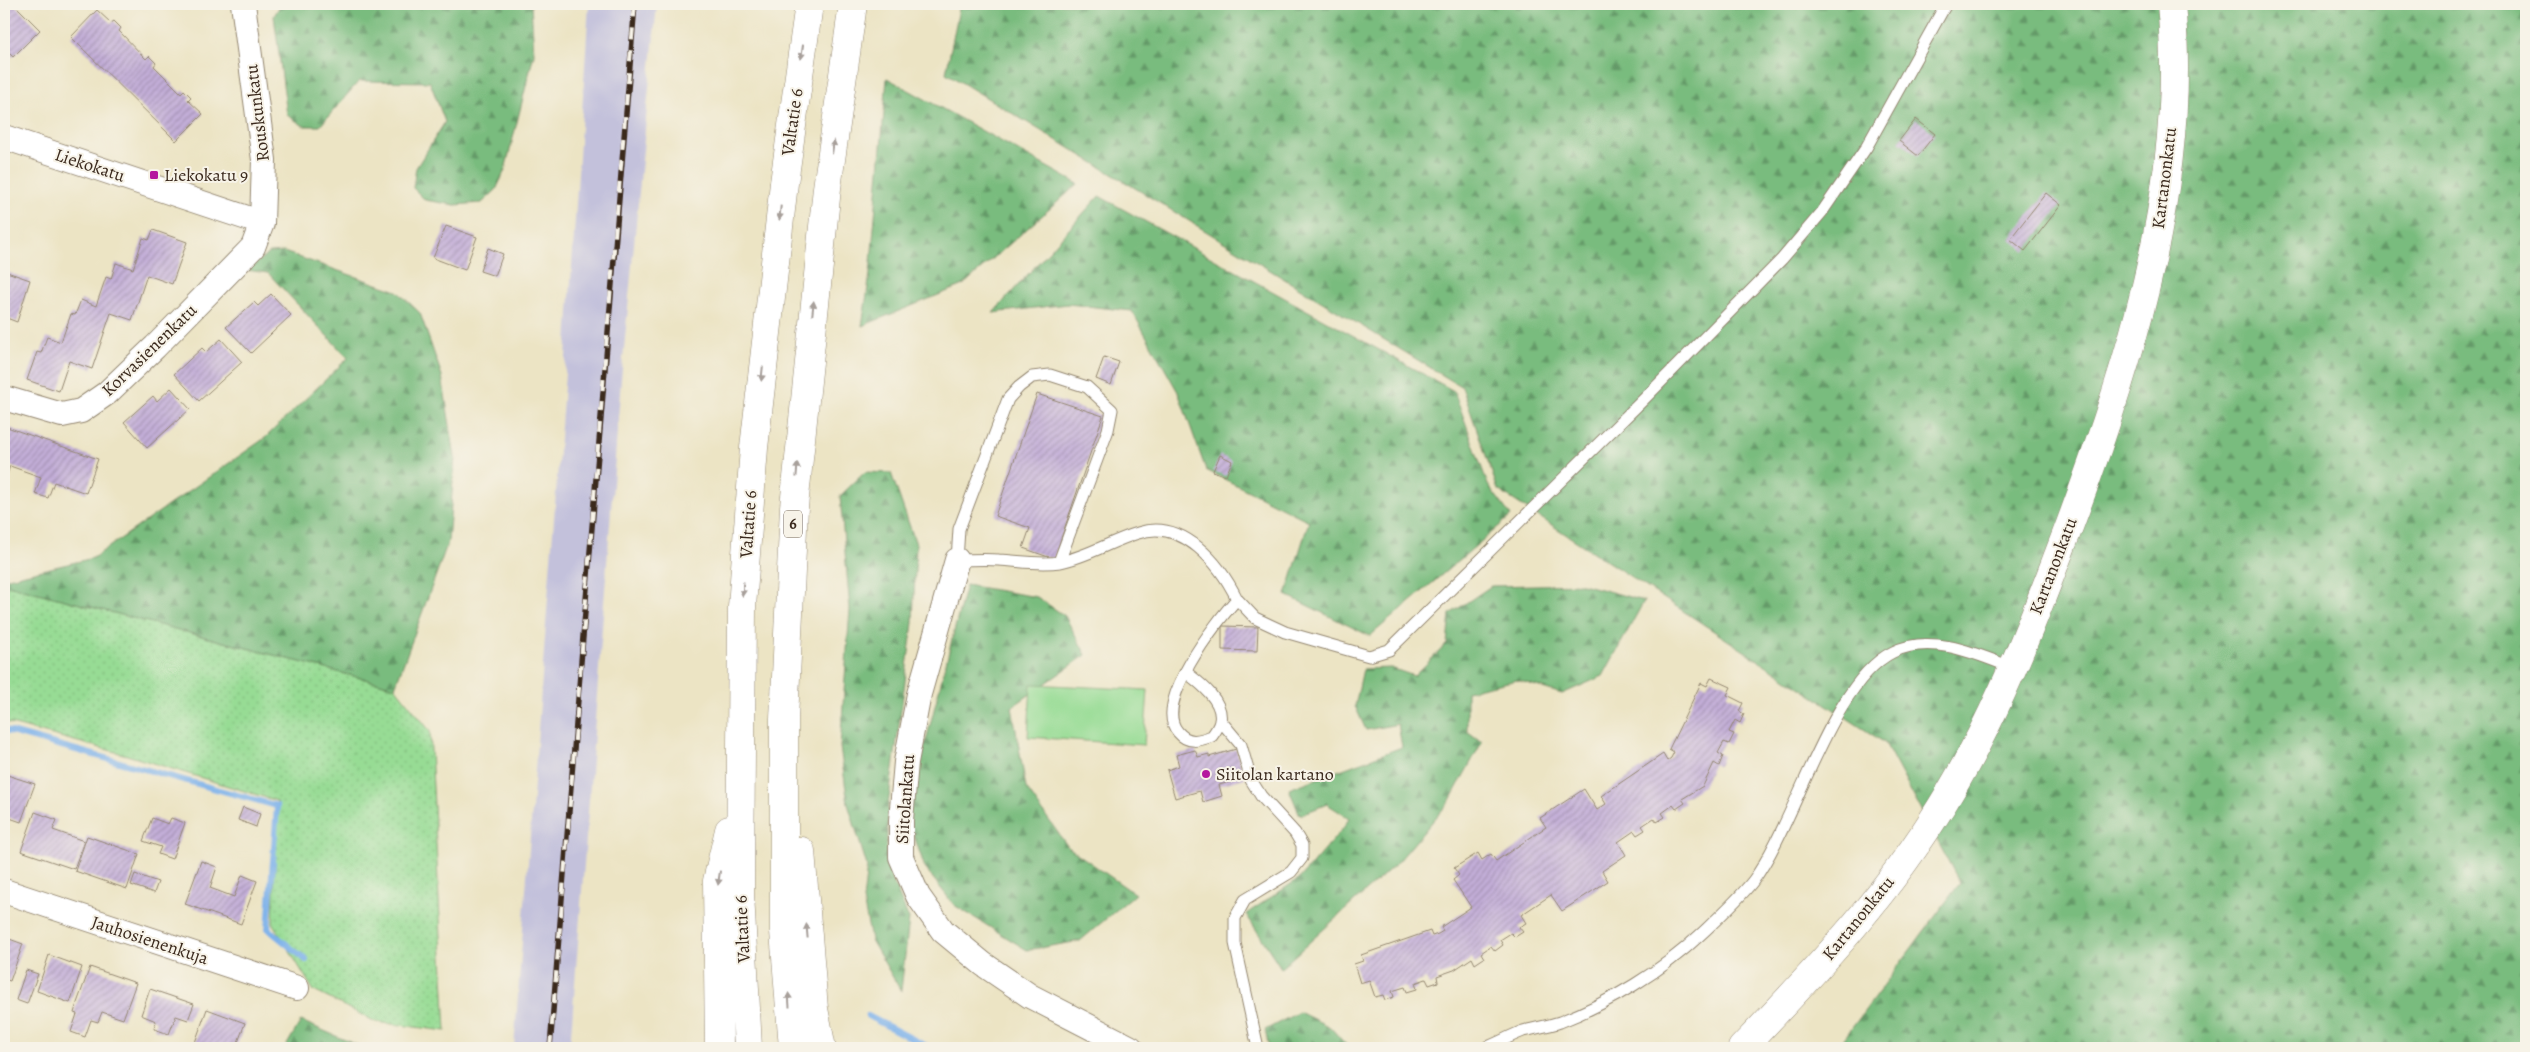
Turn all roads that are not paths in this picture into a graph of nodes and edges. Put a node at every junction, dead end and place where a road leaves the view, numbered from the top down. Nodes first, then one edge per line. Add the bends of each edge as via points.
1 (242, 4) edge
2 (809, 4) edge
3 (852, 4) edge
4 (1946, 4) edge
5 (2171, 4) edge
6 (4, 137) edge
7 (262, 222) junction
8 (4, 398) edge
9 (794, 507) junction
10 (957, 560) junction
11 (1059, 562) junction
12 (1237, 599) junction
13 (2013, 668) junction
14 (1187, 672) junction
15 (1220, 720) junction
16 (740, 779) junction
17 (4, 891) edge
18 (297, 988) dead end
19 (719, 1048) edge
20 (748, 1048) edge
21 (793, 1048) edge
22 (822, 1048) edge
23 (1131, 1048) edge
24 (1258, 1048) edge
25 (1485, 1048) edge
26 (1742, 1048) edge

1 - 7 street, Rouskunkatu via 264,160
2 -> 16 main road, Valtatie 6 via 784,182 754,448 742,607
9 -> 3 main road, 6 via 826,197
4 - 12 lane via 1866,148 1822,212 1782,259 1389,650 1369,656 1293,634 1255,618
5 - 13 main road, Kartanonkatu via 2170,155 2142,303 2089,475
6 - 7 street, Liekokatu
7 - 8 street, Korvasienenkatu via 253,247 156,347 107,393 81,411 62,415
21 -> 9 main road, 6 via 784,931 784,748
22 -> 9 main road via 814,1009 801,863
10 - 11 lane
10 - 11 lane via 959,529 1008,399 1032,377 1050,375 1087,387 1112,410 1108,430
10 - 23 street, Siitolankatu via 919,694 906,762 901,858 918,896 944,931 983,964 1030,996
11 - 12 lane via 1077,558 1140,532 1169,532 1190,541 1216,563
12 - 14 lane via 1218,620
13 - 25 lane via 1979,654 1950,647 1925,644 1893,652 1863,675 1843,706 1753,881 1699,936 1638,983 1592,1008
13 - 26 main road, Kartanonkatu via 1976,744 1921,836 1882,892
14 - 15 lane via 1206,688 1217,705
14 - 15 lane via 1175,691 1170,710 1172,726 1182,738 1198,742 1212,736
15 - 24 lane via 1241,745 1251,780 1302,845 1302,858 1291,872 1245,900 1235,918 1235,942
16 -> 19 main road via 717,881
16 - 20 main road, Valtatie 6 via 740,892
17 - 18 street, Jauhosienenkuja

